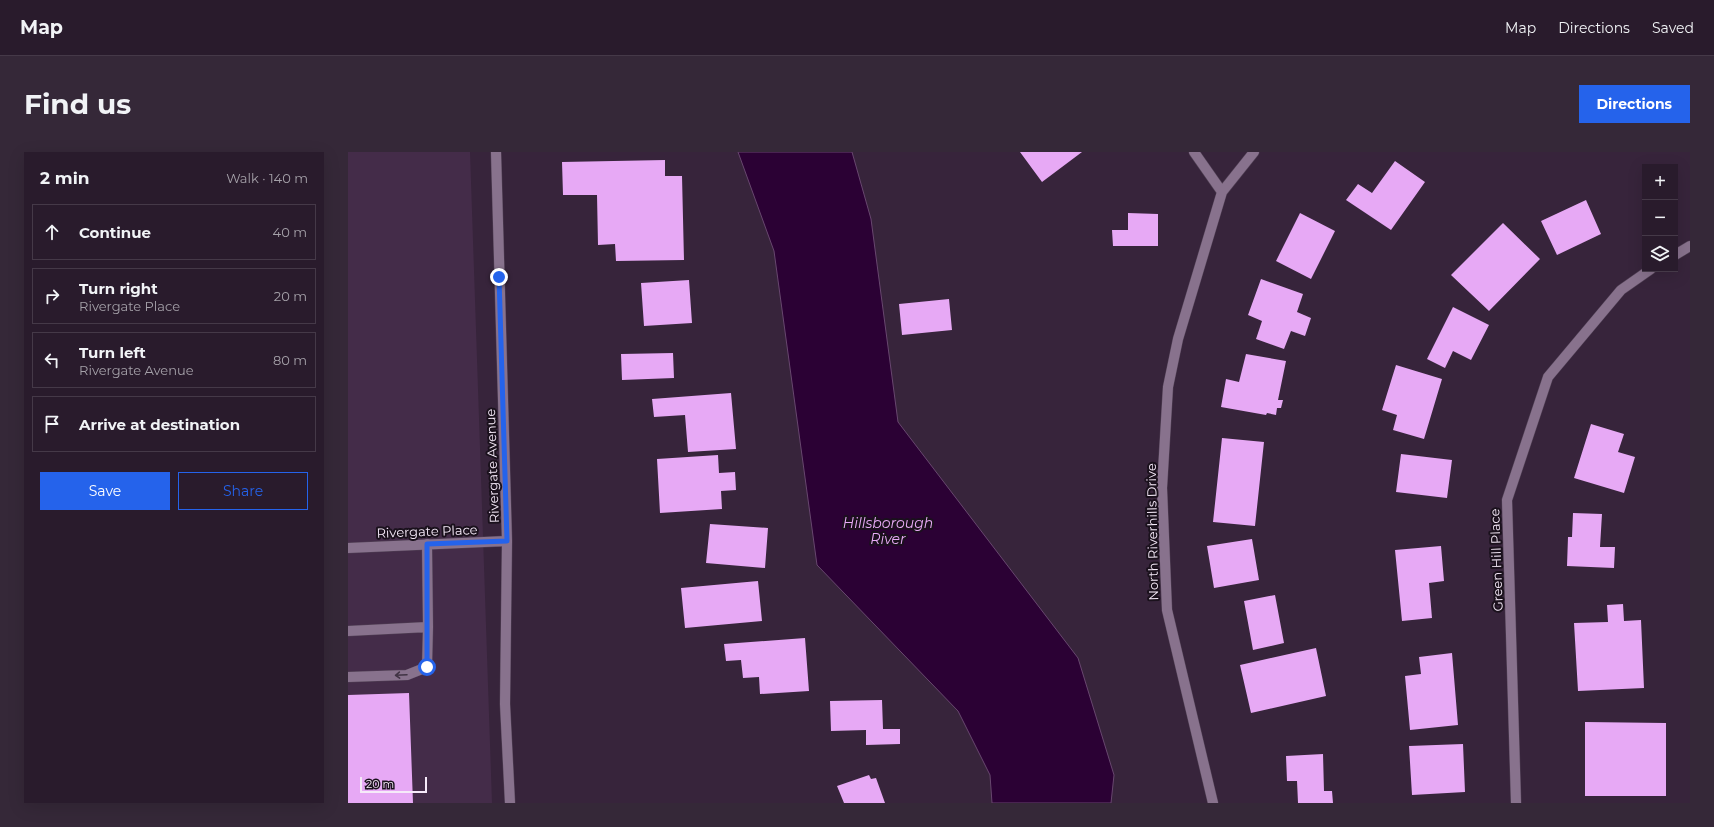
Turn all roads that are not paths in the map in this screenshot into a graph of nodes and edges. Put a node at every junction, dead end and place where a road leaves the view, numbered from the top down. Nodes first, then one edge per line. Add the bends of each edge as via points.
1 (496, 152) edge
2 (1194, 152) edge
3 (1254, 152) edge
4 (1222, 192) junction
5 (1690, 246) edge
6 (1678, 253) edge
7 (1647, 272) edge
8 (507, 541) junction
9 (427, 544) junction
10 (348, 548) edge
11 (428, 627) junction
12 (348, 631) edge
13 (348, 677) edge
14 (510, 803) edge
15 (1213, 803) edge
16 (1516, 803) edge

1 - 8 street, Rivergate Avenue
2 - 4 street
3 - 4 street
4 - 15 street, North Riverhills Drive via 1178,339 1168,387 1162,488 1167,610
5 - 6 street
7 - 16 street, Green Hill Place via 1621,290 1548,377 1507,500
8 - 9 street, Rivergate Place
8 - 14 street, Rivergate Avenue via 505,704
9 - 10 street, Rivergate Place
9 - 11 street
11 - 12 street
11 -> 13 street via 427,667 407,675

